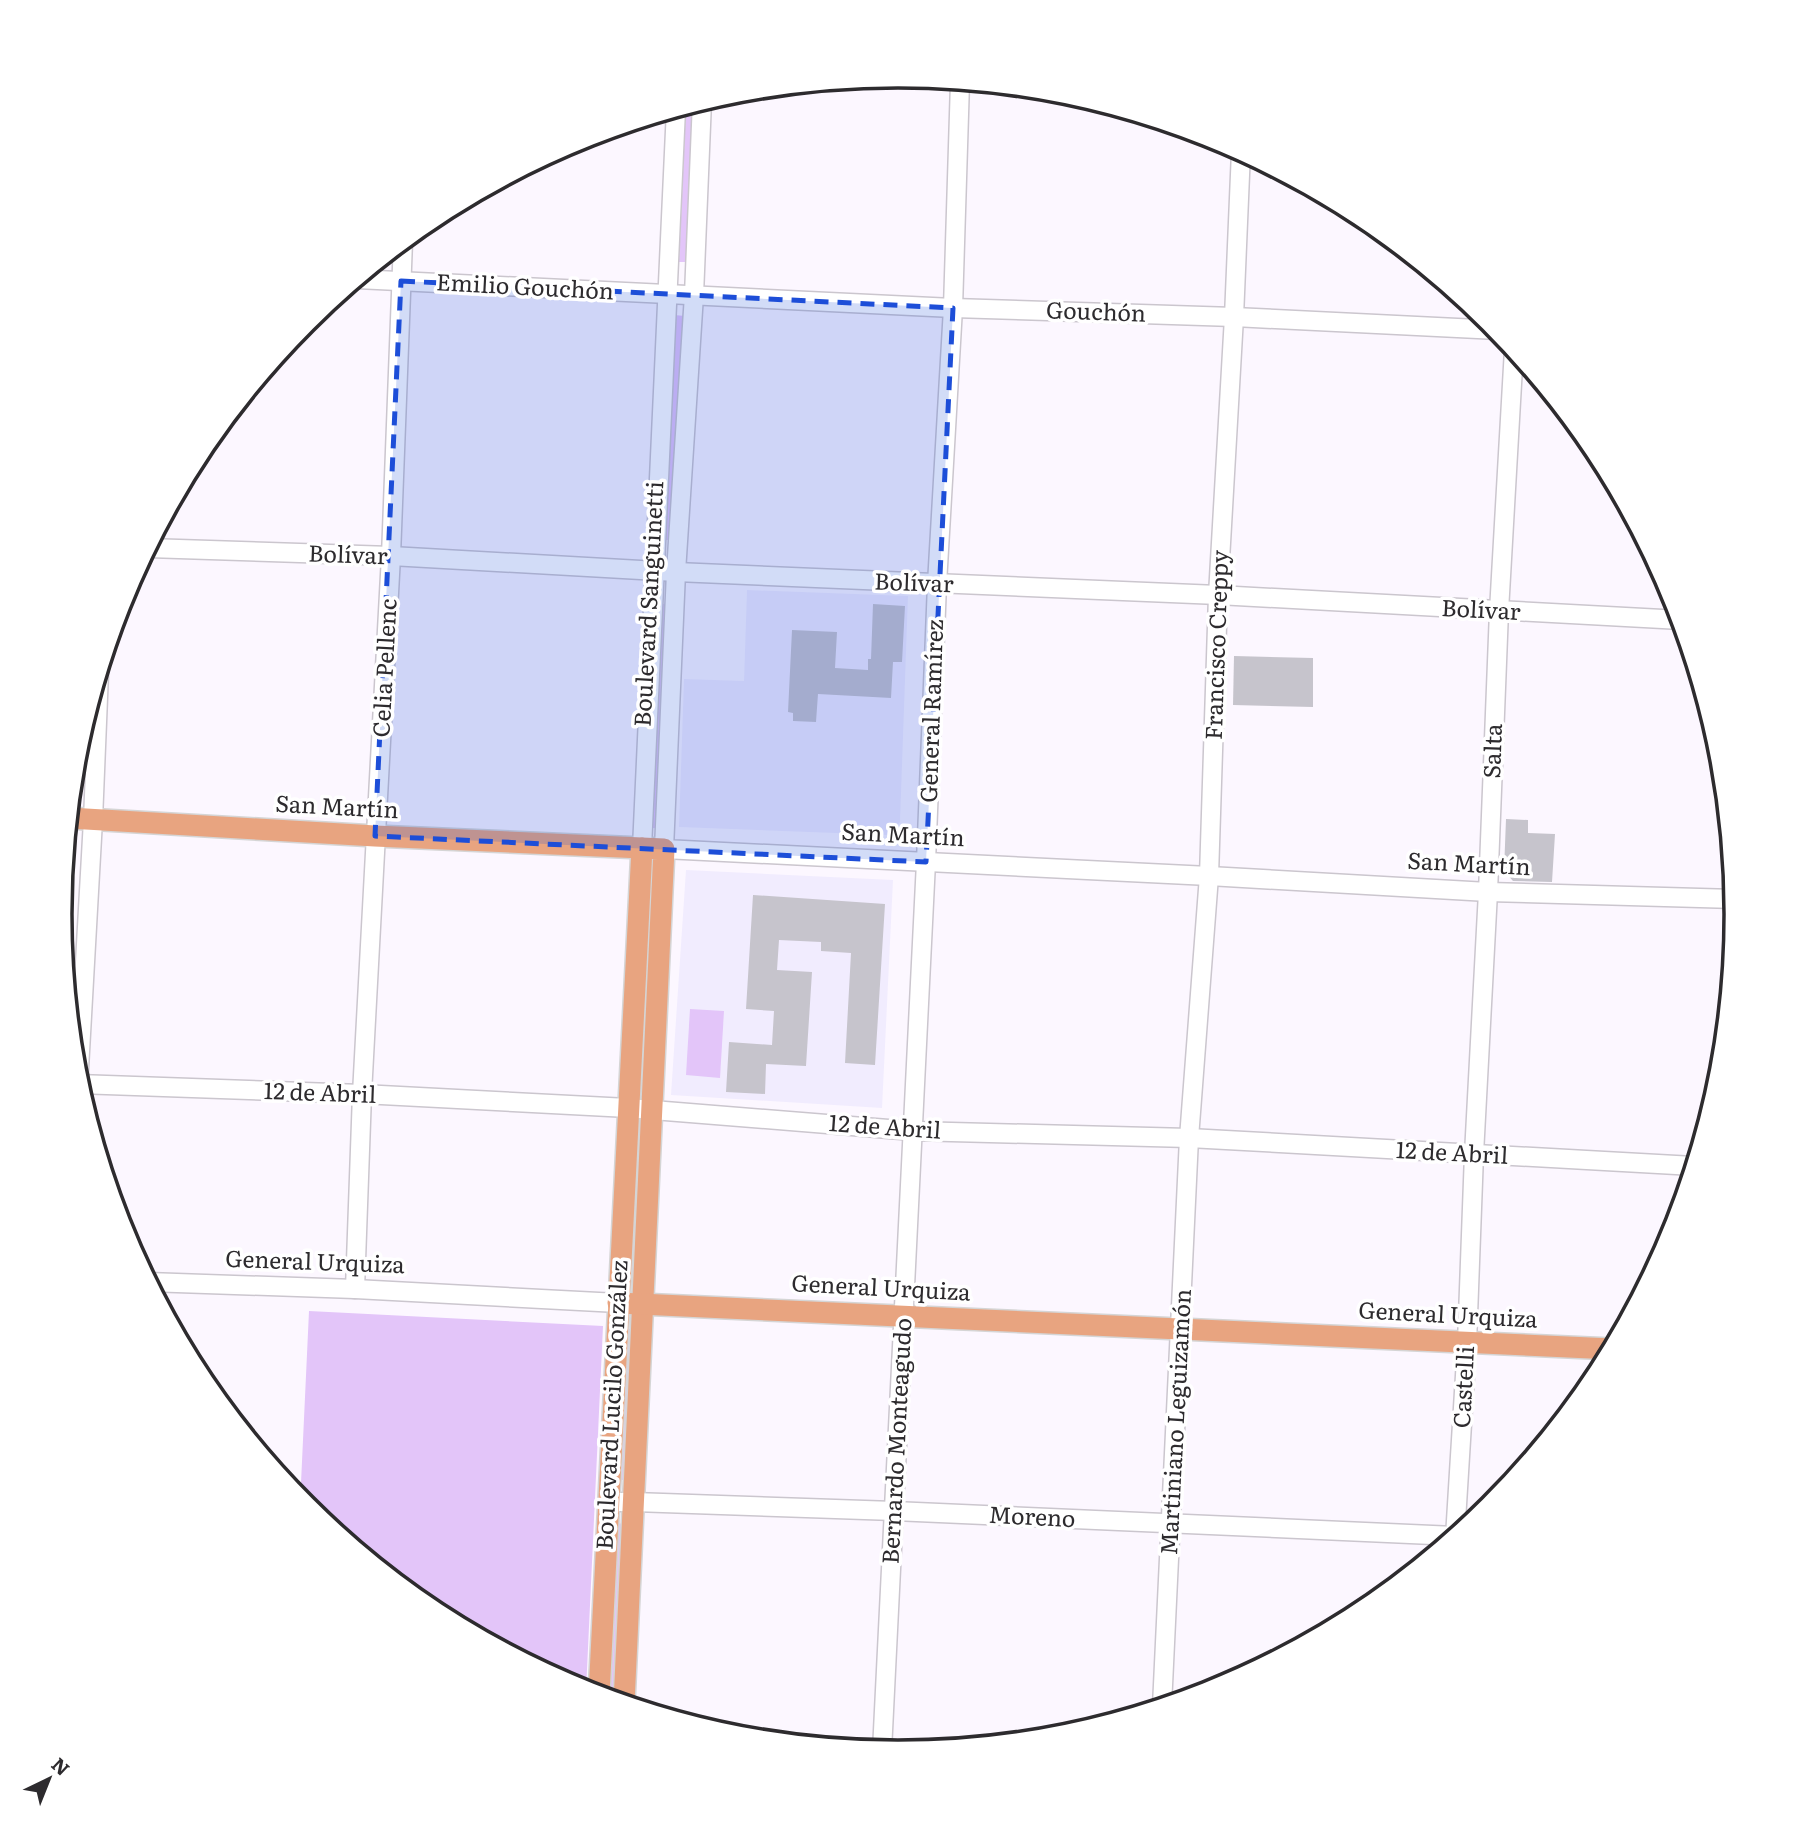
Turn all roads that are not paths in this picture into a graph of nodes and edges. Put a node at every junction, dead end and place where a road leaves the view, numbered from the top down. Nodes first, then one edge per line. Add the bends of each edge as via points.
1 (960, 91) edge
2 (702, 112) edge
3 (676, 119) edge
4 (1240, 163) edge
5 (402, 253) edge
6 (369, 280) edge
7 (401, 281) junction
8 (667, 293) junction
9 (694, 295) junction
10 (953, 307) junction
11 (1234, 317) junction
12 (1481, 329) edge
13 (1513, 363) edge
14 (157, 548) edge
15 (391, 556) junction
16 (655, 571) junction
17 (676, 572) junction
18 (937, 584) junction
19 (1218, 595) junction
20 (1499, 611) junction
21 (1669, 619) edge
22 (97, 711) edge
23 (78, 819) edge
24 (93, 820) junction
25 (375, 836) junction
26 (642, 848) junction
27 (664, 849) junction
28 (926, 862) junction
29 (1209, 876) junction
30 (1488, 892) junction
31 (1723, 899) edge
32 (81, 1033) edge
33 (90, 1085) edge
34 (362, 1094) junction
35 (628, 1108) junction
36 (651, 1110) junction
37 (913, 1130) junction
38 (1189, 1138) junction
39 (1474, 1154) junction
40 (1684, 1166) edge
41 (159, 1282) edge
42 (355, 1289) junction
43 (618, 1303) junction
44 (643, 1304) junction
45 (903, 1315) junction
46 (1180, 1328) junction
47 (1467, 1343) junction
48 (1600, 1349) edge
49 (609, 1502) junction
50 (634, 1502) junction
51 (894, 1511) junction
52 (1456, 1523) edge
53 (1171, 1524) junction
54 (1442, 1535) edge
55 (600, 1684) edge
56 (624, 1693) edge
57 (1162, 1696) edge
58 (883, 1739) edge

1 - 10 street, General Ramírez
2 - 9 street, Boulevard Sanguinetti
3 - 8 street, Boulevard Sanguinetti
4 - 11 street, Francisco Creppy
5 - 7 street, Celia Pellenc
6 - 7 street, Emilio Gouchón
7 - 8 street, Emilio Gouchón
7 - 15 street, Celia Pellenc
8 - 9 street, Emilio Gouchón
8 - 16 street, Boulevard Sanguinetti
9 - 10 street, Gouchón
9 - 17 street, Boulevard Sanguinetti
10 - 11 street, Gouchón
10 - 18 street, General Ramírez
11 - 12 street, Gouchón
11 - 19 street, Francisco Creppy
13 - 20 street, Salta
14 - 15 street, Bolívar
15 - 16 street, Bolívar
15 - 25 street, Celia Pellenc
16 - 17 street, Bolívar
16 - 26 street, Boulevard Sanguinetti
17 - 18 street, Bolívar
17 - 27 street, Boulevard Sanguinetti
18 - 19 street, Bolívar
18 - 28 street, General Ramírez
19 - 20 street, Bolívar
19 - 29 street, Francisco Creppy
20 - 21 street, Bolívar
20 - 30 street, Salta
22 - 24 street
23 - 24 main road, San Martín
24 - 25 main road, San Martín
24 - 32 street
25 - 26 main road, San Martín
25 - 34 street, Celia Pellenc
26 - 27 main road, San Martín
26 - 35 main road, Boulevard Sanguinetti
27 - 28 street, San Martín
27 - 36 main road, Boulevard Sanguinetti
28 - 29 street, San Martín
28 - 37 street, General Ramírez
29 - 30 street, San Martín
29 - 38 street, Francisco Creppy
30 - 31 street, San Martín
30 - 39 street, Salta
33 - 34 street, 12 de Abril
34 - 35 street, 12 de Abril
34 - 42 street, Celia Pellenc
35 - 36 street, 12 de Abril
35 - 43 main road, Boulevard Lucilo González
36 - 37 street, 12 de Abril
36 - 44 main road, Boulevard Lucilo González
37 - 38 street, 12 de Abril
37 - 45 street, Bernardo Monteagudo
38 - 39 street, 12 de Abril
38 - 46 street, Martiniano Leguizamón
39 - 40 street, 12 de Abril
39 - 47 street, Castelli
41 - 42 street, General Urquiza
42 - 43 street, General Urquiza
43 - 44 main road, General Urquiza
43 - 49 main road, Boulevard Lucilo González
44 - 45 main road, General Urquiza
44 - 50 main road, Boulevard Lucilo González
45 - 46 main road, General Urquiza
45 - 51 street, Bernardo Monteagudo
46 - 47 main road, General Urquiza
46 - 53 street, Martiniano Leguizamón
47 - 48 main road, General Urquiza
47 - 52 street, Castelli
49 - 50 street, Moreno
49 - 55 main road, Boulevard Lucilo González
50 - 51 street, Moreno
50 - 56 main road, Boulevard Lucilo González
51 - 53 street, Moreno
51 - 58 street, Bernardo Monteagudo
53 - 54 street, Moreno
53 - 57 street, Martiniano Leguizamón

